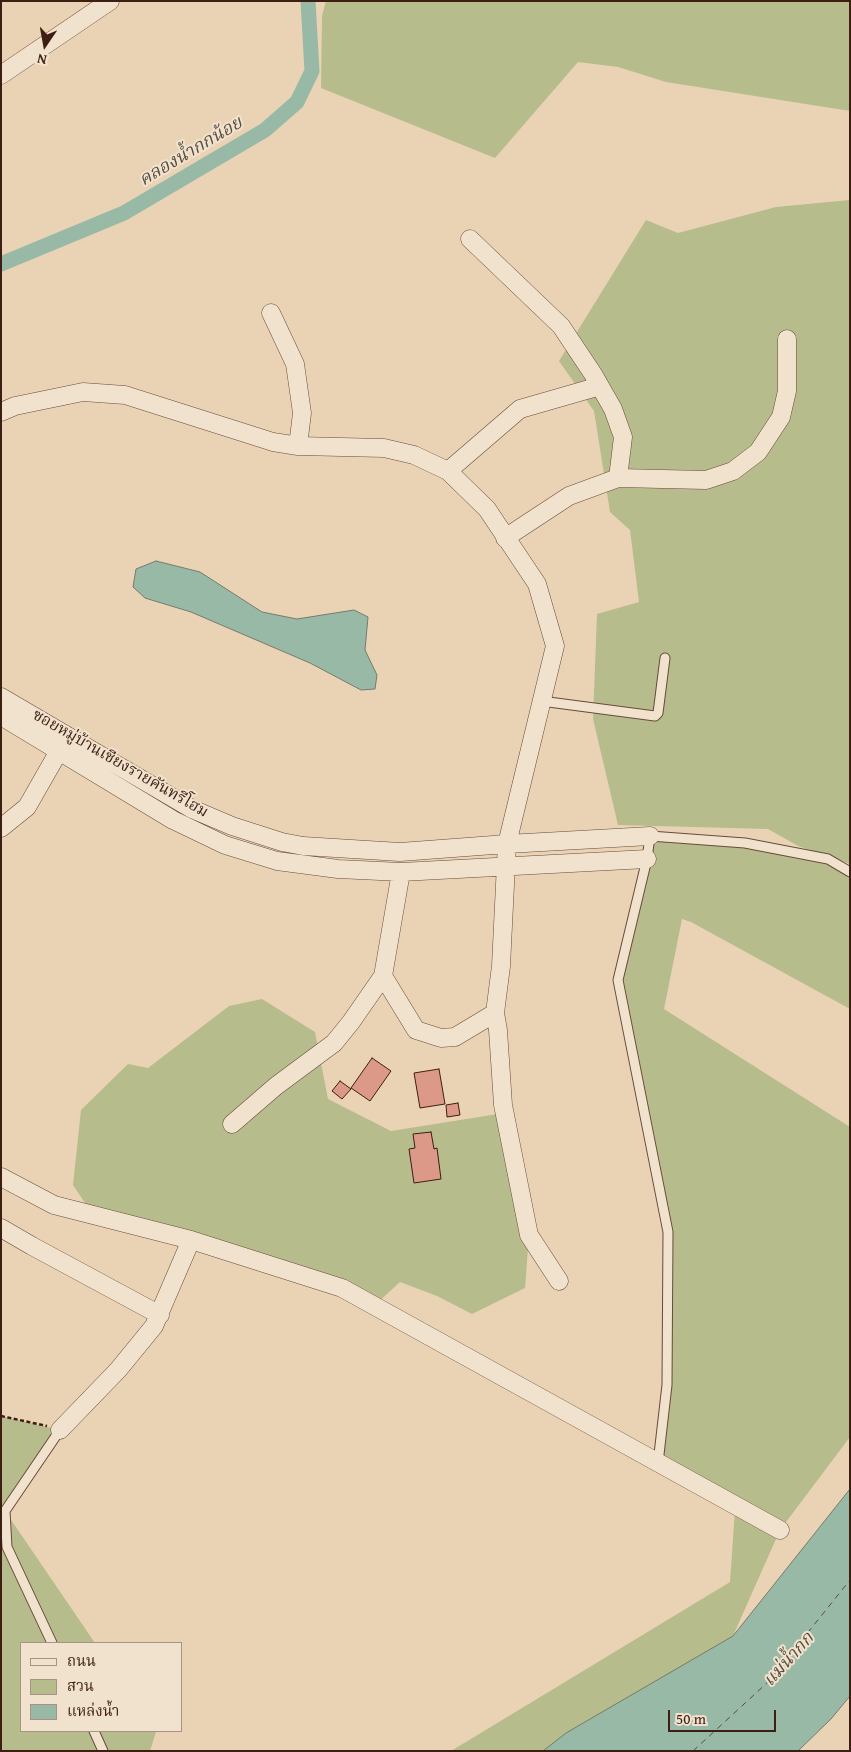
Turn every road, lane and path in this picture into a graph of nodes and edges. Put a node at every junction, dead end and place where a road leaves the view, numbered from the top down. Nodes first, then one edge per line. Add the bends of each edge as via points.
1 (110, 1) edge
2 (1, 75) edge
3 (470, 239) dead end
4 (271, 313) dead end
5 (787, 339) dead end
6 (600, 386) junction
7 (1, 412) edge
8 (298, 446) junction
9 (448, 471) junction
10 (618, 478) junction
11 (505, 538) junction
12 (665, 658) dead end
13 (1, 697) edge
14 (541, 701) junction
15 (1, 716) edge
16 (59, 751) junction
17 (183, 802) junction
18 (173, 820) junction
19 (1, 828) edge
20 (650, 836) junction
21 (282, 842) junction
22 (507, 844) junction
23 (400, 852) junction
24 (647, 860) junction
25 (277, 861) junction
26 (506, 865) junction
27 (849, 870) edge
28 (401, 872) junction
29 (384, 976) junction
30 (495, 1013) junction
31 (232, 1124) dead end
32 (1, 1176) edge
33 (1, 1228) edge
34 (191, 1240) junction
35 (559, 1281) dead end
36 (160, 1315) junction
37 (1, 1416) edge
38 (60, 1430) junction
39 (658, 1463) junction
40 (780, 1530) dead end
41 (52, 1642) edge
42 (94, 1732) edge
43 (103, 1751) edge

1 - 2 street
3 - 6 street via 561,326
4 - 8 street via 295,364 302,412
5 - 10 street via 787,391 781,417 758,452 733,470 706,480
6 - 9 street via 520,409
6 - 10 street via 623,437
7 - 8 street via 15,406 83,392 125,395 273,442
8 - 9 street via 384,448 414,455
9 - 11 street via 487,509
10 - 11 street via 569,496
11 - 14 street via 537,584 555,646
12 - 14 lane via 655,716
13 - 17 street, ซอยหมู่บ้านเชียงรายคันทรีโฮม
14 - 22 street
15 - 16 street
16 - 18 street
16 - 19 street via 27,807
17 - 18 lane
17 - 21 street, ซอยหมู่บ้านเชียงรายคันทรีโฮม via 232,826
18 - 25 street via 225,845
20 - 22 street, ซอยหมู่บ้านเชียงรายคันทรีโฮม
20 - 24 lane
20 - 27 lane via 745,843 828,859
21 - 23 street, ซอยหมู่บ้านเชียงรายคันทรีโฮม
21 - 25 lane
22 - 23 street, ซอยหมู่บ้านเชียงรายคันทรีโฮม
22 - 26 street
23 - 28 lane
24 - 26 street
24 - 39 lane via 618,980 668,1232 667,1385
25 - 28 street via 338,869
26 - 28 street
26 - 30 street
28 - 29 street
29 - 30 street via 416,1030 428,1035 455,1037
29 - 31 street via 334,1043
30 - 35 street via 503,1105 529,1235
32 - 34 street via 54,1205
33 - 36 street
34 - 36 street
34 - 39 street via 342,1288
36 - 38 street via 118,1370
37 - 38 path
38 - 41 lane via 5,1511 7,1547
39 - 40 street
42 - 43 lane

